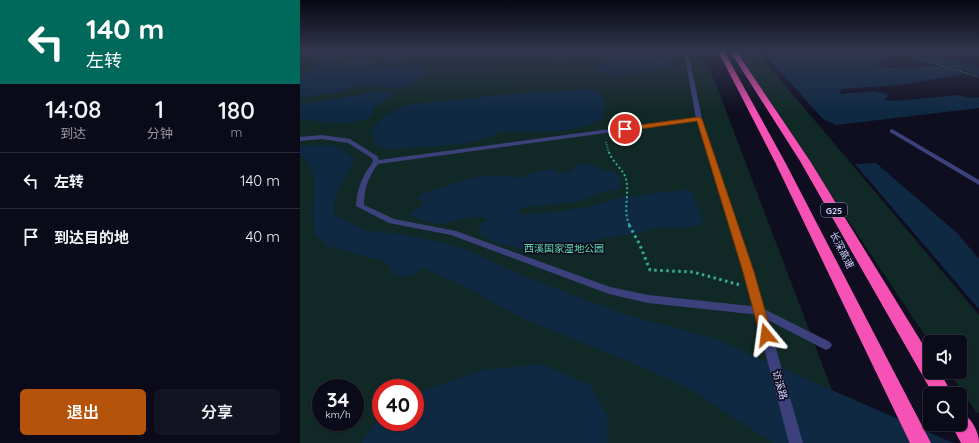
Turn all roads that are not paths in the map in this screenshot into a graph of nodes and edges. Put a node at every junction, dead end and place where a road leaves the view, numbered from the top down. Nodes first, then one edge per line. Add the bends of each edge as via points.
1 (690, 72) edge
2 (732, 72) edge
3 (747, 72) edge
4 (699, 119) junction
5 (892, 132) dead end
6 (300, 139) edge
7 (376, 162) junction
8 (979, 183) edge
9 (760, 311) junction
10 (826, 345) dead end
11 (923, 360) edge
12 (965, 431) edge
13 (796, 443) edge
14 (921, 443) edge
15 (972, 443) edge

1 - 4 street, 访溪路
2 - 14 highway, 长深高速 / G25
3 - 11 highway, 长深高速 / G25 via 805,160
4 - 7 street
4 - 9 street, 访溪路
5 - 8 street
6 - 7 street via 350,141 376,157
7 - 9 street via 368,171 360,191 360,206 392,221 453,233 609,290 648,299
9 - 10 street
9 - 13 street, 访溪路
12 - 15 highway

